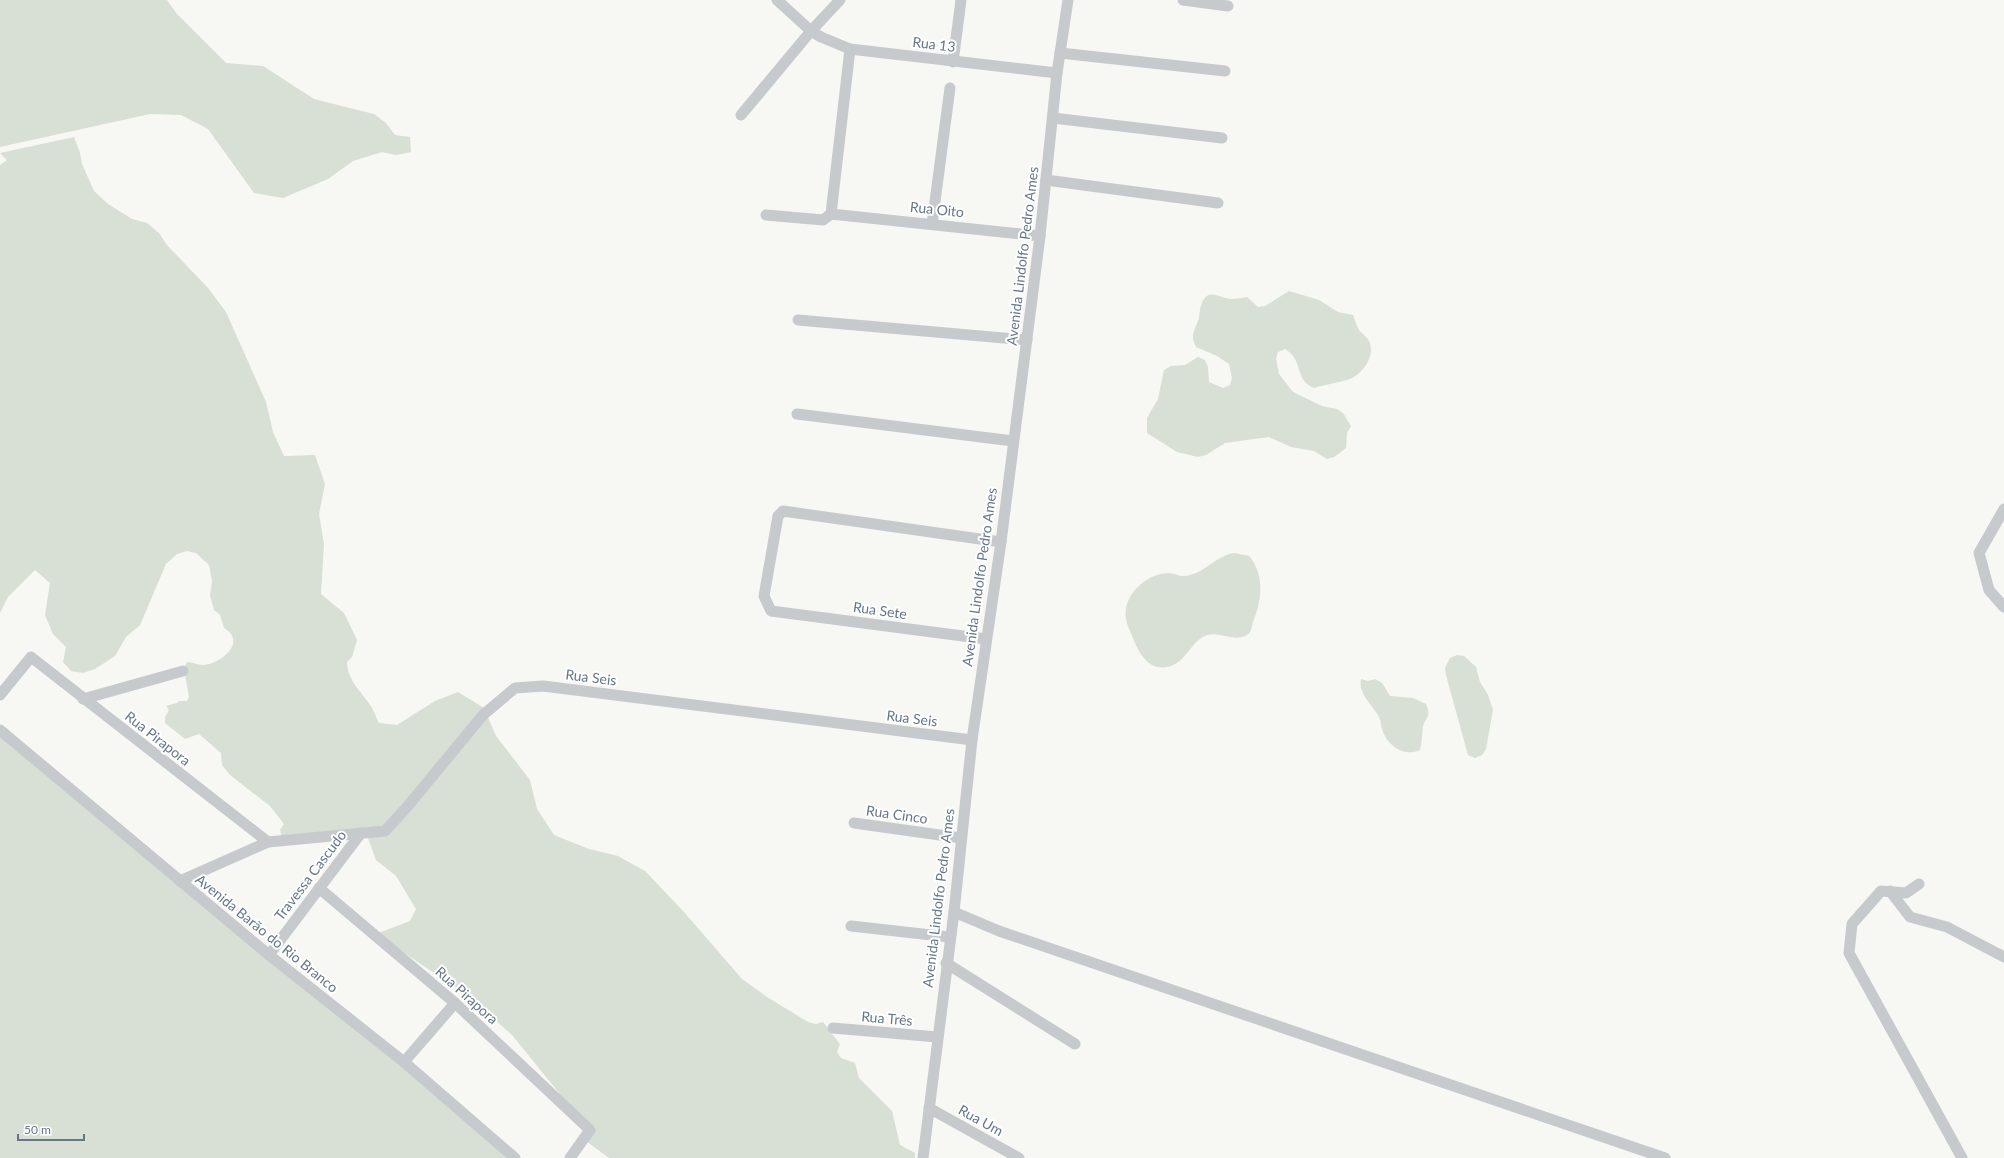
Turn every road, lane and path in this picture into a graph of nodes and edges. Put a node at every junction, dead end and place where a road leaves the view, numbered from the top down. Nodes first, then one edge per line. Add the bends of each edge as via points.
1 (777, 0) edge
2 (840, 0) edge
3 (961, 0) edge
4 (1068, 0) edge
5 (1183, 0) edge
6 (1228, 6) dead end
7 (811, 31) junction
8 (850, 49) junction
9 (1060, 52) junction
10 (953, 62) junction
11 (1225, 71) dead end
12 (1057, 73) junction
13 (950, 88) dead end
14 (741, 115) dead end
15 (1053, 118) junction
16 (1222, 138) dead end
17 (1046, 180) junction
18 (1218, 203) dead end
19 (766, 214) dead end
20 (831, 214) junction
21 (932, 224) junction
22 (1040, 236) junction
23 (798, 320) dead end
24 (1027, 340) junction
25 (797, 414) dead end
26 (1013, 441) junction
27 (2004, 509) edge
28 (1001, 542) junction
29 (2004, 607) edge
30 (986, 639) junction
31 (183, 671) dead end
32 (0, 695) edge
33 (83, 699) junction
34 (0, 730) edge
35 (972, 740) junction
36 (854, 823) dead end
37 (361, 833) junction
38 (961, 838) junction
39 (268, 842) junction
40 (180, 881) junction
41 (1919, 884) dead end
42 (319, 888) junction
43 (1890, 892) junction
44 (954, 912) junction
45 (851, 926) dead end
46 (950, 937) junction
47 (269, 955) junction
48 (2004, 957) edge
49 (946, 963) junction
50 (455, 1003) junction
51 (833, 1028) dead end
52 (937, 1037) junction
53 (1075, 1044) dead end
54 (404, 1062) junction
55 (929, 1108) junction
56 (515, 1158) edge
57 (570, 1158) edge
58 (923, 1158) edge
59 (1019, 1158) edge
60 (1665, 1158) edge
61 (1962, 1158) edge

1 - 7 street, Rua 13
2 - 7 street
3 - 10 street
4 - 9 street, Avenida Lindolfo Pedro Ames
5 - 6 street
7 - 8 street, Rua 13
7 - 14 street
8 - 10 street, Rua 13
8 - 20 street
9 - 11 street
9 - 12 street, Avenida Lindolfo Pedro Ames
10 - 12 street, Rua 13
12 - 15 street, Avenida Lindolfo Pedro Ames
13 - 21 street
15 - 16 street
15 - 17 street, Avenida Lindolfo Pedro Ames
17 - 18 street
17 - 22 street, Avenida Lindolfo Pedro Ames
19 - 20 street via 823,220
20 - 21 street, Rua Oito
21 - 22 street, Rua Oito
22 - 24 street, Avenida Lindolfo Pedro Ames
23 - 24 street
24 - 26 street, Avenida Lindolfo Pedro Ames
25 - 26 street
26 - 28 street, Avenida Lindolfo Pedro Ames
27 - 29 street via 1979,553 1990,590
28 - 30 street, Avenida Lindolfo Pedro Ames
28 - 30 street, Rua Sete via 783,511 778,516 764,596 771,611
30 - 35 street, Avenida Lindolfo Pedro Ames
31 - 33 street
32 - 33 street, Rua Pirapora via 31,657
33 - 39 street, Rua Pirapora
34 - 40 street, Avenida Barão do Rio Branco
35 - 37 street, Rua Seis via 543,686 515,688 483,715 385,831
35 - 38 street, Avenida Lindolfo Pedro Ames
36 - 38 street, Rua Cinco
37 - 39 street, Rua Seis
37 - 42 street, Travessa Cascudo
38 - 44 street, Avenida Lindolfo Pedro Ames
39 - 40 street, Rua Seis
40 - 47 street, Avenida Barão do Rio Branco
41 - 43 street via 1906,893
42 - 47 street, Travessa Cascudo
42 - 50 street, Rua Pirapora
43 - 48 street via 1910,917 1946,927
43 - 61 street via 1881,891 1852,924 1849,953
44 - 46 street, Avenida Lindolfo Pedro Ames
44 - 60 street via 999,931
45 - 46 street
46 - 49 street, Avenida Lindolfo Pedro Ames
47 - 54 street, Avenida Barão do Rio Branco
49 - 52 street, Avenida Lindolfo Pedro Ames
49 - 53 street
50 - 54 street
50 - 57 street, Rua Pirapora via 590,1130
51 - 52 street, Rua Três
52 - 55 street, Avenida Lindolfo Pedro Ames
54 - 56 street, Avenida Barão do Rio Branco
55 - 58 street, Avenida Lindolfo Pedro Ames
55 - 59 street, Rua Um

